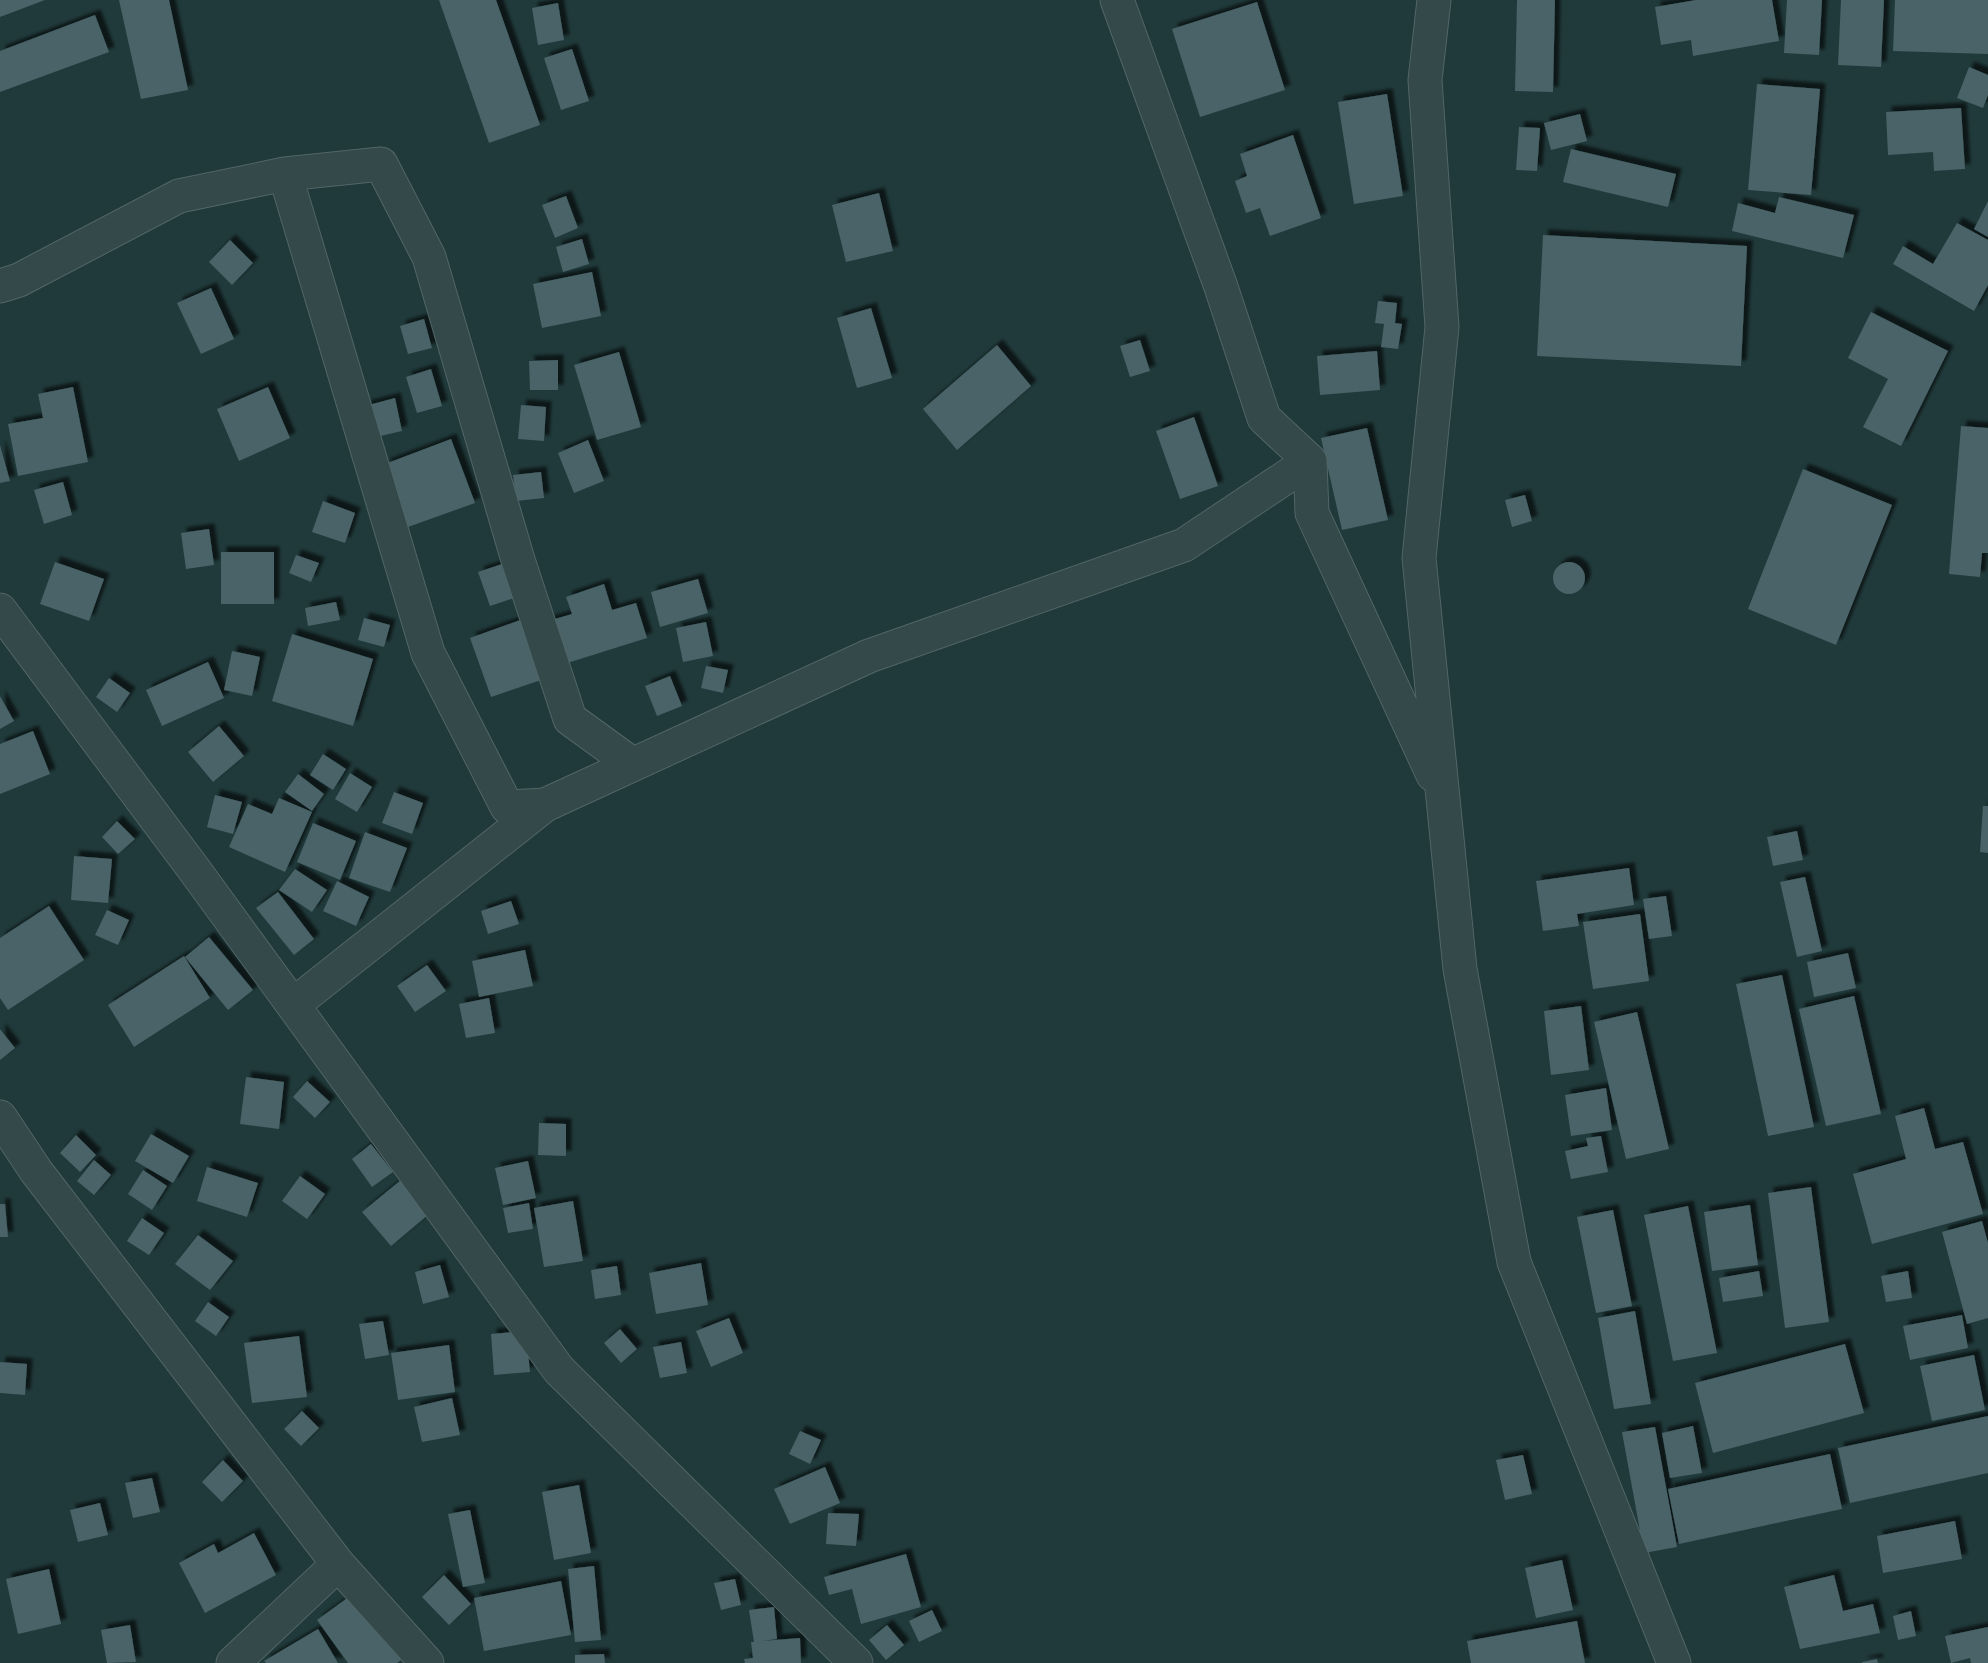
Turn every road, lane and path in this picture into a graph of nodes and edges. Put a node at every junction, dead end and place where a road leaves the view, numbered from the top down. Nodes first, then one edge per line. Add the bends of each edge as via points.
1 (1117, 0) edge
2 (1434, 0) edge
3 (285, 174) junction
4 (0, 286) edge
5 (1310, 460) junction
6 (0, 610) edge
7 (632, 764) junction
8 (1443, 799) junction
9 (546, 805) junction
10 (293, 1005) junction
11 (0, 1118) edge
12 (338, 1564) junction
13 (233, 1663) edge
14 (427, 1663) edge
15 (856, 1663) edge
16 (1674, 1663) edge

1 - 5 street via 1264,418
2 - 8 street via 1425,80 1442,327 1419,558
3 - 4 street via 179,196 19,280
3 - 7 street via 381,164 429,257 518,560 570,719
3 - 9 street via 428,654 507,807
5 - 7 street via 1184,545 869,656
5 - 8 street via 1312,513
6 - 10 street
7 - 9 street
8 - 16 street via 1461,969 1514,1262
9 - 10 street
10 - 15 street via 559,1370
11 - 12 street via 36,1171
12 - 13 street
12 - 14 street

